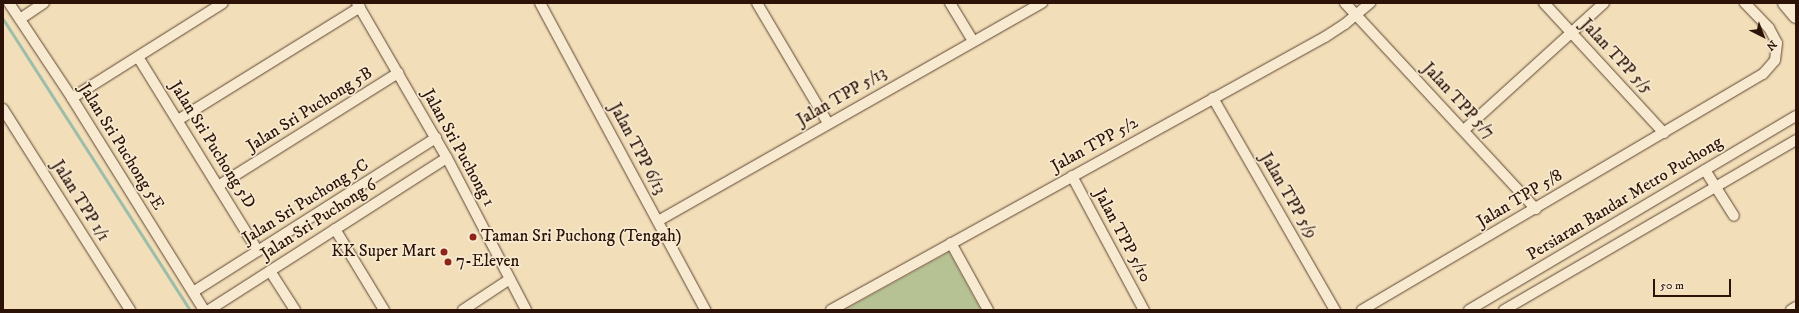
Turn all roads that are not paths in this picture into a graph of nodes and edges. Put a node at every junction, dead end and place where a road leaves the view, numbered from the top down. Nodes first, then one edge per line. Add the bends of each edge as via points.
1 (9, 3) edge
2 (44, 3) edge
3 (223, 3) edge
4 (540, 3) edge
5 (757, 3) edge
6 (950, 3) edge
7 (1042, 3) edge
8 (1345, 3) edge
9 (1370, 3) edge
10 (1544, 3) edge
11 (1604, 3) edge
12 (1745, 3) edge
13 (1785, 3) edge
14 (358, 5) edge
15 (1356, 15) junction
16 (1796, 16) edge
17 (20, 18) junction
18 (1572, 33) junction
19 (973, 41) junction
20 (138, 57) junction
21 (398, 73) junction
22 (72, 98) junction
23 (1213, 98) junction
24 (3, 109) edge
25 (1796, 116) edge
26 (178, 120) junction
27 (828, 124) junction
28 (1464, 130) junction
29 (1664, 132) junction
30 (436, 138) junction
31 (1796, 140) edge
32 (447, 158) junction
33 (1706, 170) junction
34 (1072, 176) junction
35 (218, 186) junction
36 (1716, 186) junction
37 (1536, 209) junction
38 (1734, 216) dead end
39 (658, 221) junction
40 (335, 229) junction
41 (951, 243) junction
42 (258, 251) junction
43 (270, 271) junction
44 (510, 279) junction
45 (193, 292) junction
46 (1796, 307) edge
47 (130, 310) edge
48 (204, 310) edge
49 (209, 310) edge
50 (295, 310) edge
51 (384, 310) edge
52 (462, 310) edge
53 (526, 310) edge
54 (705, 310) edge
55 (831, 310) edge
56 (988, 310) edge
57 (1144, 310) edge
58 (1335, 310) edge
59 (1362, 310) edge
60 (1470, 310) edge
61 (1504, 310) edge
62 (1791, 310) edge

1 - 17 street, Jalan Sri Puchong 5E
2 - 17 street
3 - 20 street
4 - 39 street, Jalan TPP 6/13
5 - 27 street
6 - 19 street
7 - 19 street, Jalan TPP 5/13
8 - 15 street, Jalan TPP 5/7
9 - 15 street, Jalan TPP 5/2
10 - 18 street, Jalan TPP 5/5
11 - 18 street
12 - 29 street, Jalan TPP 5/8 via 1774,35 1777,43 1775,60 1763,74
13 - 16 street
14 - 21 street, Jalan Sri Puchong 1
14 - 26 street
15 - 23 street, Jalan TPP 5/2 via 1325,37
15 - 28 street, Jalan TPP 5/7
17 - 22 street, Jalan Sri Puchong 5E
18 - 28 street
18 - 29 street, Jalan TPP 5/5
19 - 27 street, Jalan TPP 5/13
20 - 22 street
20 - 26 street, Jalan Sri Puchong 5D
21 - 30 street, Jalan Sri Puchong 1
21 - 35 street, Jalan Sri Puchong 5B
22 - 45 street, Jalan Sri Puchong 5E
23 - 34 street, Jalan TPP 5/2
23 - 58 street, Jalan TPP 5/9
24 - 47 street, Jalan TPP 1/1
25 - 33 street, Persiaran Bandar Metro Puchong
26 - 35 street, Jalan Sri Puchong 5D
27 - 39 street, Jalan TPP 5/13
28 - 37 street, Jalan TPP 5/7
29 - 37 street, Jalan TPP 5/8
30 - 32 street, Jalan Sri Puchong 1
30 - 42 street, Jalan Sri Puchong 5C
31 - 36 street, Persiaran Bandar Metro Puchong
32 - 40 street, Jalan Sri Puchong 6
32 - 44 street, Jalan Sri Puchong 1
33 - 36 street
33 - 60 street, Persiaran Bandar Metro Puchong
34 - 41 street, Jalan TPP 5/2
34 - 57 street, Jalan TPP 5/10
35 - 42 street, Jalan Sri Puchong 5D
36 - 38 street
36 - 61 street, Persiaran Bandar Metro Puchong
37 - 59 street, Jalan TPP 5/8
39 - 54 street, Jalan TPP 6/13
40 - 43 street, Jalan Sri Puchong 6
40 - 51 street
41 - 55 street, Jalan TPP 5/2
41 - 56 street
42 - 45 street, Jalan Sri Puchong 5C
43 - 49 street, Jalan Sri Puchong 6
43 - 50 street
44 - 52 street
44 - 53 street, Jalan Sri Puchong 1
45 - 48 street, Jalan Sri Puchong 5E
46 - 62 street

